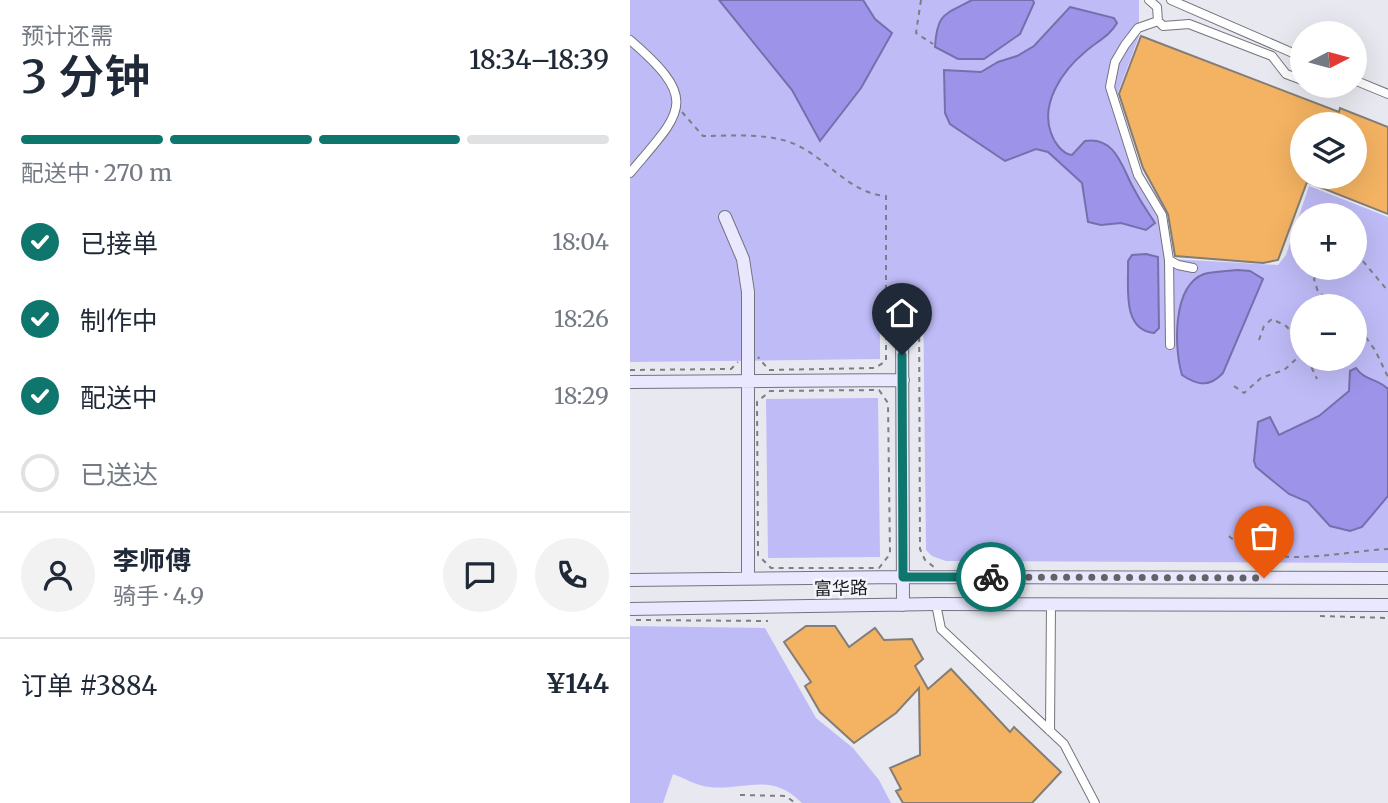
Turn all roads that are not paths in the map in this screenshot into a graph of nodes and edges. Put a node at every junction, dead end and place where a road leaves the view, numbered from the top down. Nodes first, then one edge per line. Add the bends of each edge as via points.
1 (1149, 0) edge
2 (1171, 0) edge
3 (1158, 21) junction
4 (630, 40) edge
5 (1290, 52) edge
6 (1290, 76) edge
7 (1367, 85) edge
8 (1388, 93) edge
9 (630, 173) edge
10 (725, 217) dead end
11 (1169, 260) junction
12 (1193, 268) dead end
13 (902, 304) dead end
14 (1170, 345) dead end
15 (902, 380) junction
16 (749, 381) junction
17 (630, 382) edge
18 (903, 577) junction
19 (748, 578) junction
20 (1388, 578) edge
21 (630, 580) edge
22 (936, 604) junction
23 (1051, 604) junction
24 (1388, 604) edge
25 (903, 605) junction
26 (630, 609) edge
27 (1050, 731) junction
28 (1095, 803) edge

1 - 3 street via 1157,7
2 - 5 street
3 - 6 street via 1163,26 1189,24 1272,56
3 - 11 street via 1138,28 1125,45 1115,62 1110,87 1139,175 1162,215
4 - 9 street via 660,66 678,103 674,121
7 - 8 street
10 - 16 street via 743,259
11 - 12 street
11 - 14 street
13 - 15 street
15 - 16 street
15 - 18 street
16 - 17 street
16 - 19 street
18 - 19 street, 富华路
18 - 20 street, 富华路
18 - 25 street
19 - 21 street, 富华路
22 - 23 street, 富华路
22 - 25 street, 富华路
22 - 27 street via 940,629
23 - 24 street, 富华路
23 - 27 street
25 - 26 street, 富华路
27 - 28 street via 1078,766

